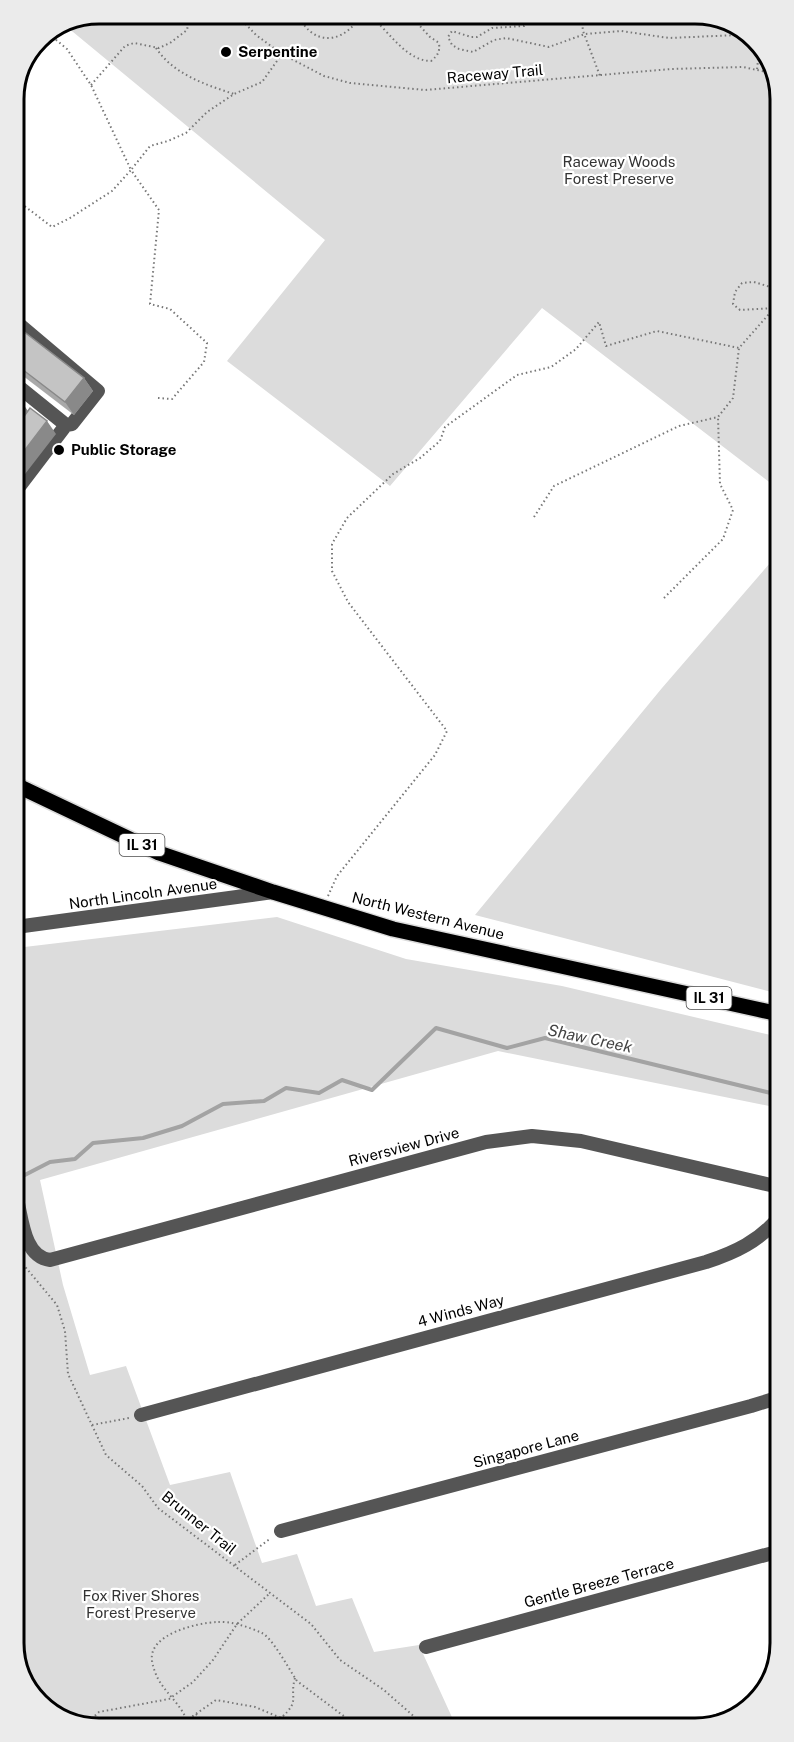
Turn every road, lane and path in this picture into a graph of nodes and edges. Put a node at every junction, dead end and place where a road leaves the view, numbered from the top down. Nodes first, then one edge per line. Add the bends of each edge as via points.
1 (188, 24) edge
2 (246, 24) edge
3 (304, 24) edge
4 (355, 24) edge
5 (379, 24) edge
6 (418, 24) edge
7 (526, 24) edge
8 (583, 24) edge
9 (585, 34) junction
10 (735, 35) edge
11 (55, 39) edge
12 (156, 48) junction
13 (282, 54) junction
14 (757, 57) edge
15 (757, 70) junction
16 (765, 72) edge
17 (600, 76) junction
18 (91, 85) junction
19 (234, 94) junction
20 (131, 170) junction
21 (24, 206) edge
22 (770, 287) edge
23 (770, 308) edge
24 (770, 314) edge
25 (24, 328) edge
26 (740, 348) junction
27 (24, 395) edge
28 (158, 398) dead end
29 (718, 417) junction
30 (66, 425) junction
31 (24, 480) edge
32 (534, 517) dead end
33 (664, 598) dead end
34 (24, 789) edge
35 (273, 892) junction
36 (327, 897) dead end
37 (24, 926) edge
38 (770, 1012) edge
39 (770, 1185) edge
40 (24, 1224) edge
41 (770, 1226) edge
42 (24, 1266) edge
43 (770, 1400) edge
44 (141, 1415) joint
45 (92, 1425) junction
46 (281, 1531) joint
47 (770, 1554) edge
48 (234, 1565) junction
49 (270, 1593) junction
50 (237, 1624) junction
51 (426, 1647) dead end
52 (295, 1678) junction
53 (172, 1697) junction
54 (196, 1714) junction
55 (93, 1718) edge
56 (186, 1718) edge
57 (190, 1718) edge
58 (199, 1718) edge
59 (347, 1718) edge
60 (416, 1718) edge

1 - 12 path via 187,30 170,43
2 - 13 path, Raceway Trail
3 - 4 path via 317,37 331,39 342,36
5 - 6 path via 411,56 431,61 440,50 439,43
7 - 9 path via 492,28 477,37 452,31 448,37 452,45 466,51 506,38 549,47
8 - 9 path
9 - 10 path via 621,31 669,38
9 - 17 path
11 - 18 path via 67,49
12 - 18 path via 134,43 125,46
12 - 19 path via 189,76
13 - 17 path, Raceway Trail via 315,72 350,83 425,90
13 - 19 path via 262,82
14 - 15 path
15 - 16 path, Raceway Trail
15 - 17 path, Raceway Trail via 671,69
18 - 20 path
19 - 20 path via 207,112 186,133 150,146
20 - 21 path via 112,191 52,227
20 - 28 path via 159,210 150,304 170,309 207,343 204,362 172,399
22 - 23 path via 742,283 733,304 740,310
24 - 26 path
25 - 30 street via 98,391 72,424
26 - 29 path via 733,398
26 - 36 path via 657,331 606,346 599,322 576,349 551,367 517,375 445,427 440,441 393,474 348,518 332,544 332,571 348,602 447,731 435,755 337,876
27 - 30 street via 39,411
29 - 32 path via 679,426 554,486
29 - 33 path via 720,484 733,510 723,539
30 - 31 street
34 - 35 main road, North Western Avenue / IL 31 via 159,853
35 - 37 street, North Lincoln Avenue
35 - 38 main road, North Western Avenue / IL 31 via 393,930
39 - 40 street, Riversview Drive via 581,1141 531,1136 486,1142 53,1260 42,1258 30,1245
41 - 44 street, 4 Winds Way via 758,1239 713,1259
42 - 45 path, Brunner Trail via 57,1305 65,1331 68,1374
43 - 46 street, Singapore Lane
44 - 45 path
45 - 48 path, Brunner Trail via 106,1455 142,1486 158,1508
46 - 48 path
47 - 51 street, Gentle Breeze Terrace
48 - 49 path, Brunner Trail
49 - 50 path
49 - 60 path, Brunner Trail via 312,1624 340,1660
50 - 52 path via 264,1634
50 - 53 path via 213,1660
50 - 53 path via 218,1621 181,1628 161,1640 152,1658 157,1680
52 - 54 path via 295,1700 281,1718 255,1707 216,1700
52 - 59 path
53 - 55 path via 99,1712
53 - 56 path
54 - 57 path
54 - 58 path

